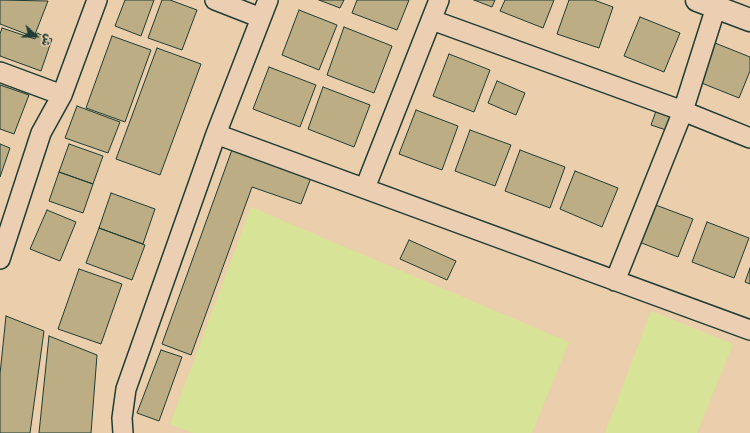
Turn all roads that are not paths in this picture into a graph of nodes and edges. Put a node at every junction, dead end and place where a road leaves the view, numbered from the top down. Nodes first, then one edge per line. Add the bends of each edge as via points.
1 (97, 0) edge
2 (215, 0) edge
3 (268, 0) edge
4 (439, 0) edge
5 (707, 4) edge
6 (261, 18) junction
7 (432, 20) junction
8 (750, 20) edge
9 (0, 72) edge
10 (62, 95) junction
11 (684, 111) junction
12 (216, 134) junction
13 (750, 138) edge
14 (365, 188) junction
15 (0, 259) edge
16 (615, 281) junction
17 (750, 330) edge
18 (123, 433) edge

1 - 10 street
2 - 6 street
3 - 6 street
4 - 7 street
5 - 8 main road
5 - 11 street
6 - 12 street
7 - 11 street
7 - 14 street
9 - 10 street
10 - 15 street via 40,133
11 - 13 street
11 - 16 street
12 - 14 street
12 - 18 street via 126,389 122,418
14 - 16 street
16 - 17 street

